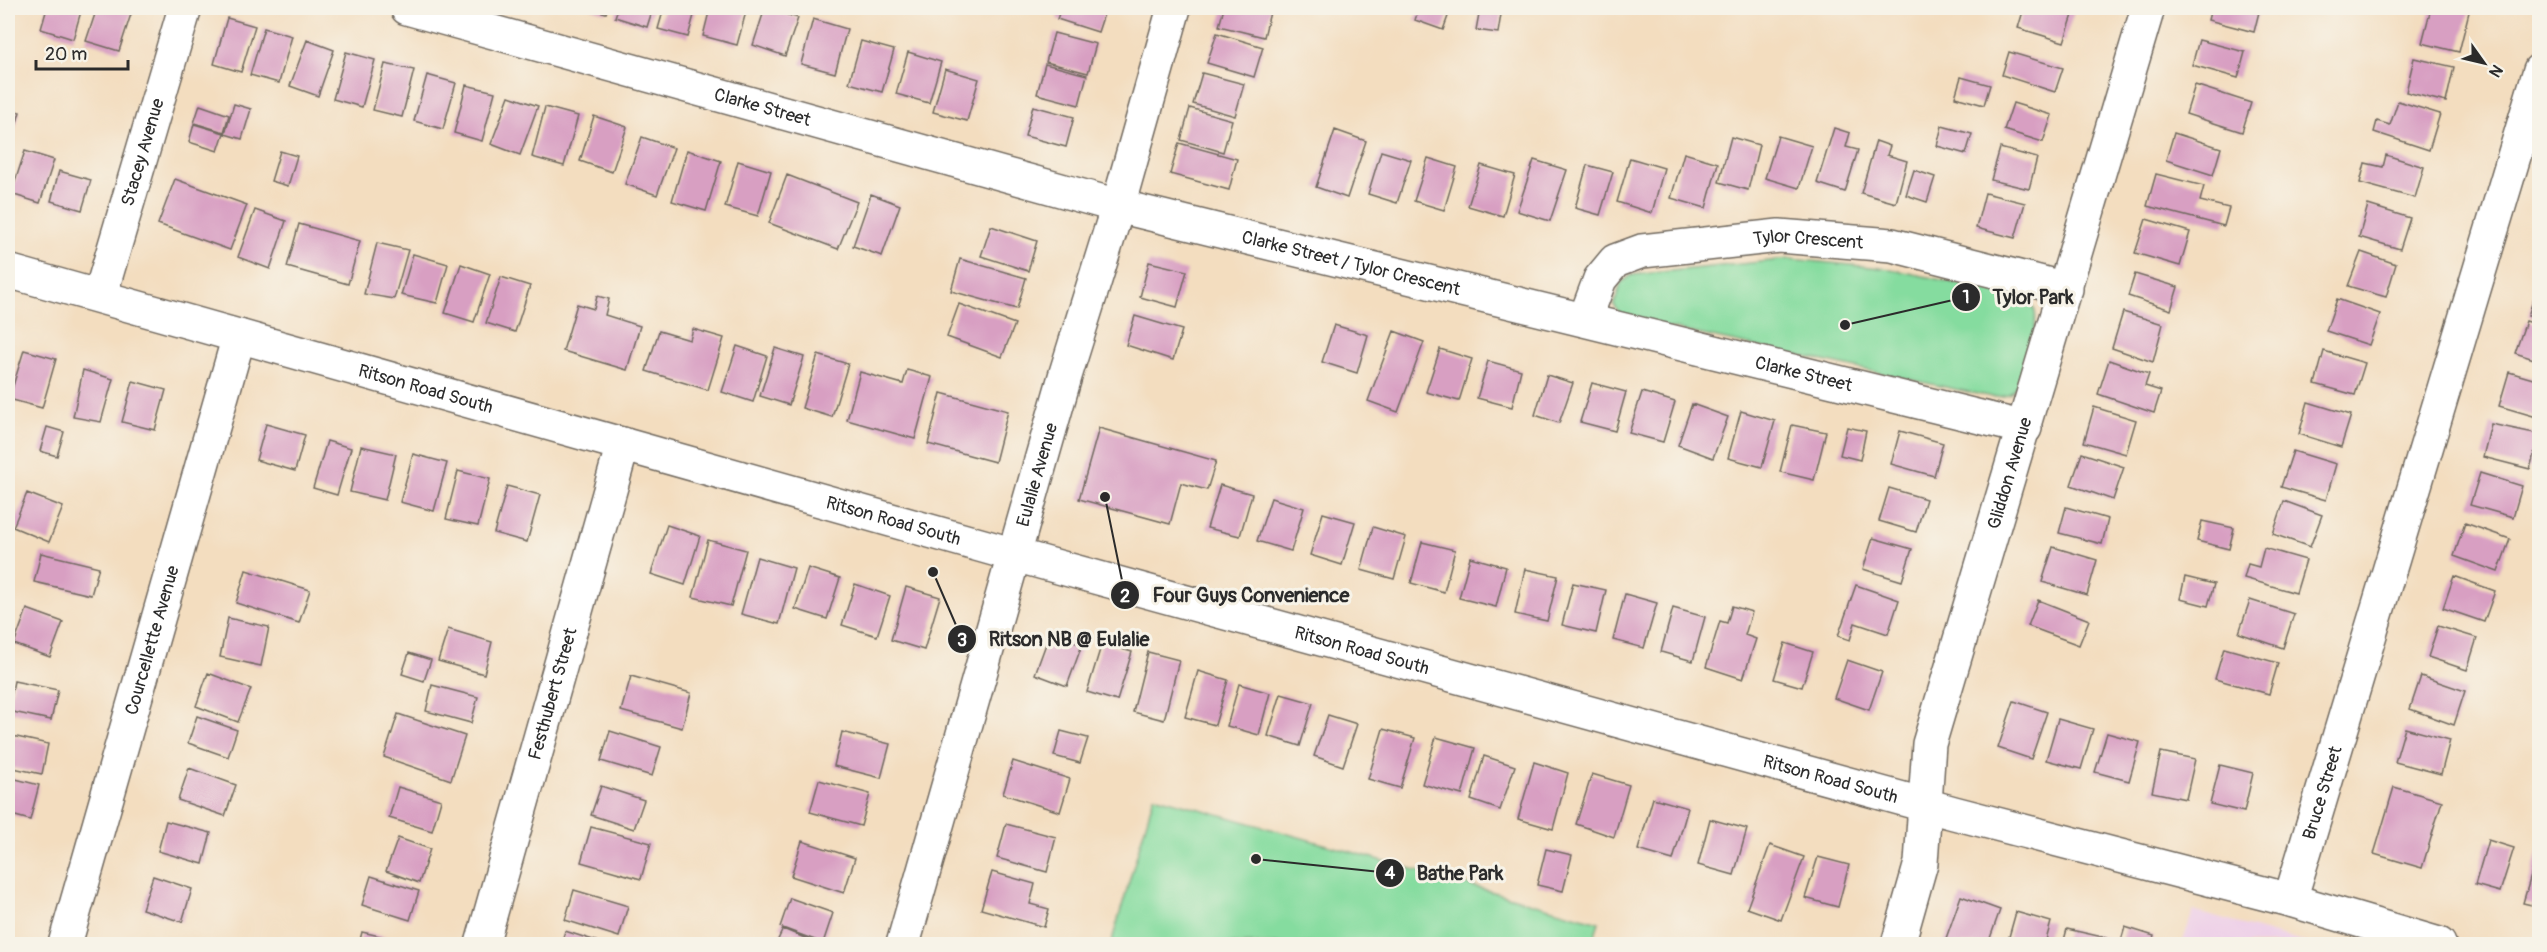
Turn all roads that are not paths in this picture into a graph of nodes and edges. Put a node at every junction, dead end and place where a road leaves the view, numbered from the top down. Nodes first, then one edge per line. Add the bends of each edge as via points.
1 (185, 8) edge
2 (407, 8) edge
3 (1174, 8) edge
4 (2148, 8) edge
5 (2540, 70) edge
6 (1118, 206) junction
7 (8, 271) edge
8 (2066, 289) junction
9 (100, 296) junction
10 (1585, 320) junction
11 (239, 336) junction
12 (2025, 428) junction
13 (623, 444) junction
14 (1015, 555) junction
15 (1925, 805) junction
16 (2290, 900) junction
17 (64, 945) edge
18 (482, 945) edge
19 (903, 945) edge
20 (1898, 945) edge
21 (2439, 945) edge

1 - 9 street, Stacey Avenue
2 - 6 street, Clarke Street
3 - 6 street, Eulalie Avenue
4 - 8 street, Gliddon Avenue
5 - 16 street, Bruce Street
6 - 10 street, Clarke Street / Tylor Crescent
6 - 14 street, Eulalie Avenue via 1065,373
7 - 9 street, Ritson Road South
8 - 10 street, Tylor Crescent via 1892,245 1779,236 1642,250 1615,261 1600,279
8 - 12 street, Gliddon Avenue
9 - 11 street, Ritson Road South
10 - 12 street, Clarke Street
11 - 13 street, Ritson Road South
11 - 17 street, Courcellette Avenue
12 - 15 street, Gliddon Avenue via 1929,744
13 - 14 street, Ritson Road South
13 - 18 street, Festhubert Street
14 - 15 street, Ritson Road South
14 - 19 street, Eulalie Avenue
15 - 16 street, Ritson Road South
15 - 20 street, Gliddon Avenue via 1921,863
16 - 21 street, Ritson Road South

